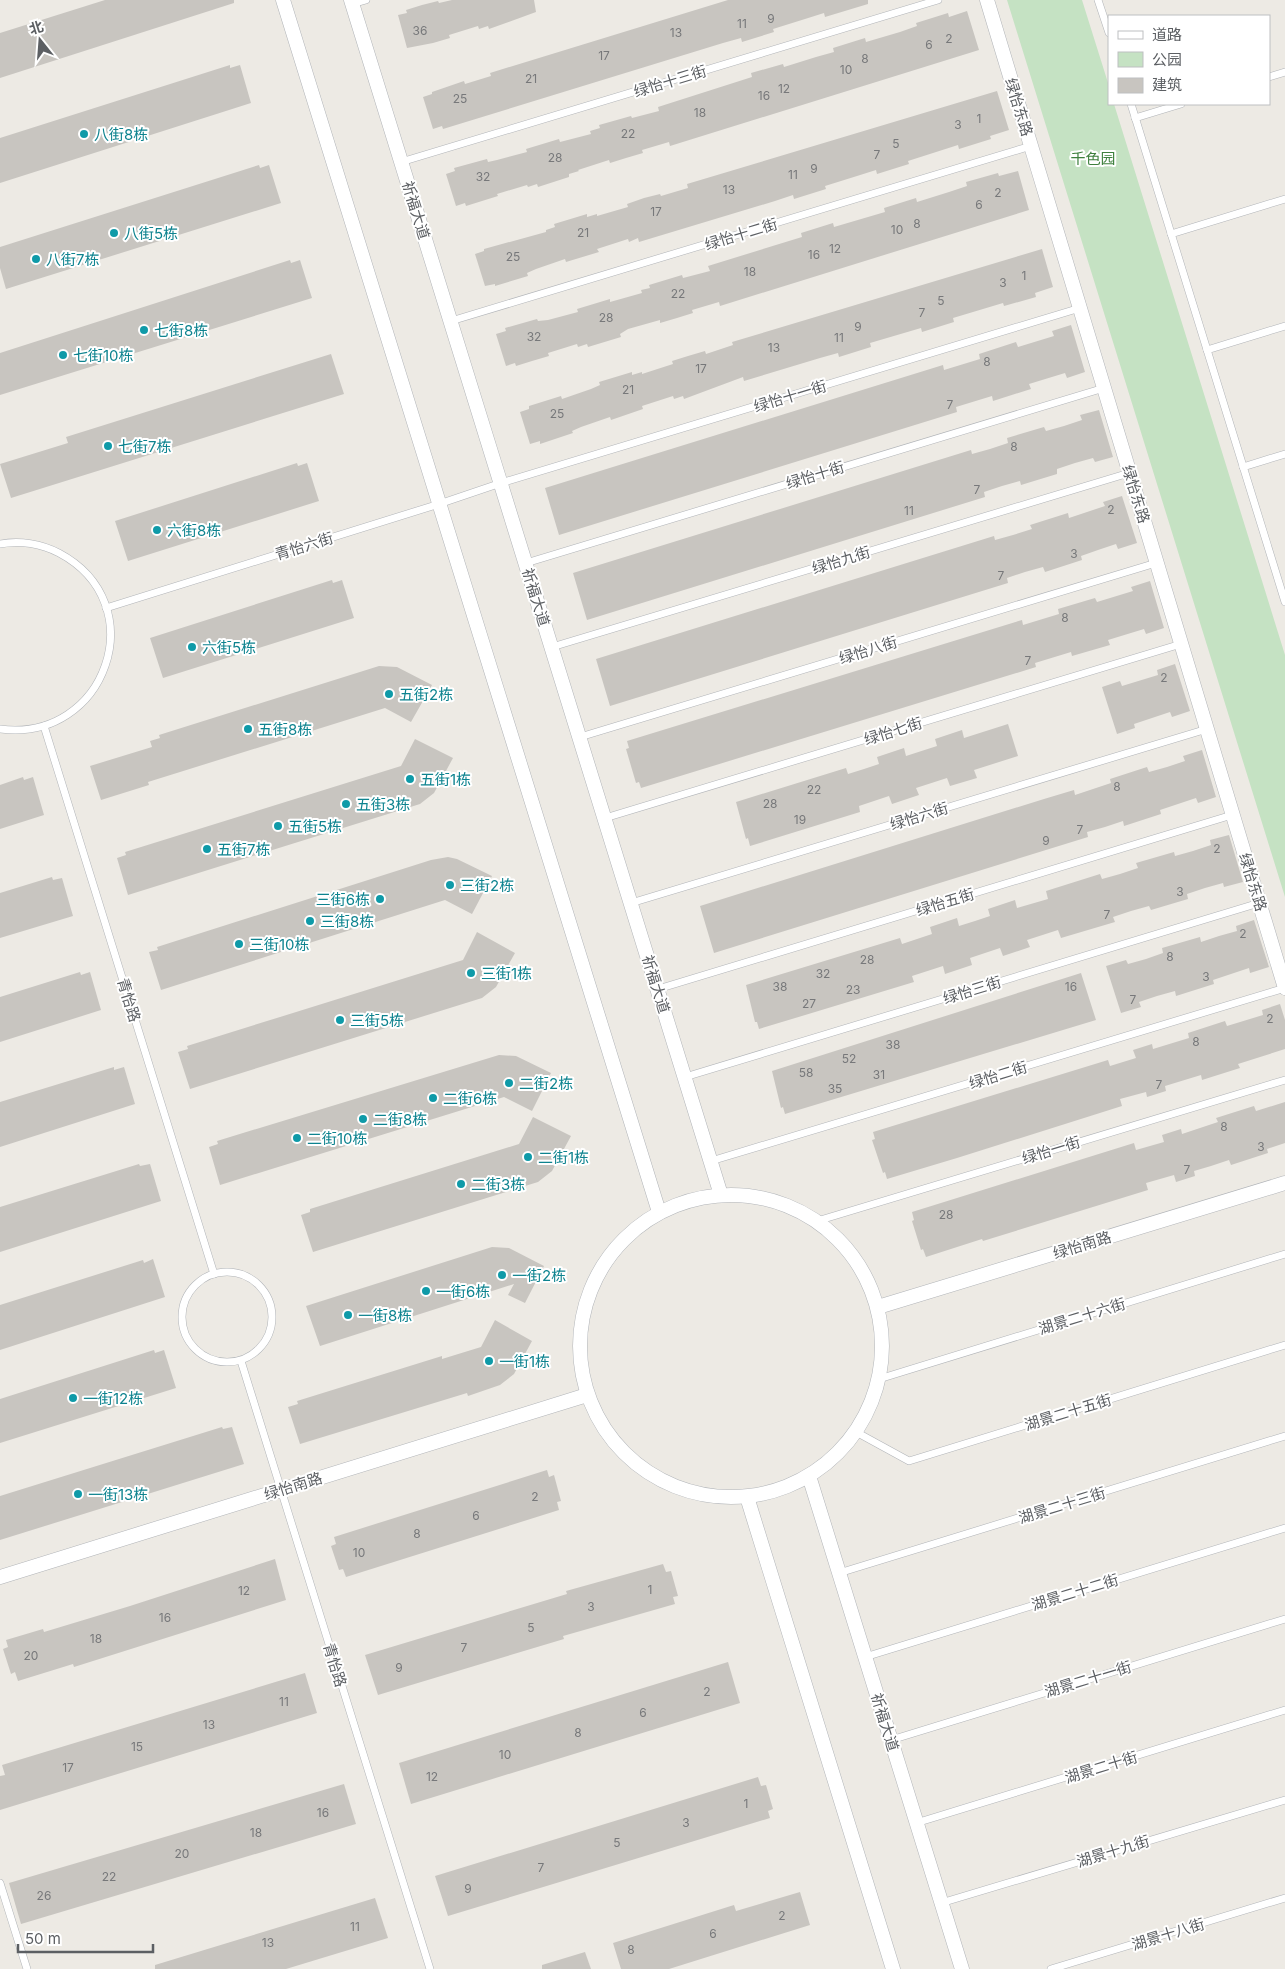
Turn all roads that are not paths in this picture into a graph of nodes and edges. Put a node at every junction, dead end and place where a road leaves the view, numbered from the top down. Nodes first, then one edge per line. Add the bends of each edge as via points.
1 (283, 0) edge
2 (366, 0) edge
3 (938, 0) edge
4 (987, 0) edge
5 (1101, 1) edge
6 (352, 2) edge
7 (1108, 29) edge
8 (1285, 72) edge
9 (1270, 77) edge
10 (1131, 105) edge
11 (1178, 105) edge
12 (1135, 118) junction
13 (1031, 146) junction
14 (401, 162) junction
15 (1285, 199) edge
16 (1171, 234) junction
17 (1080, 308) junction
18 (451, 321) junction
19 (1285, 326) edge
20 (1207, 350) junction
21 (1104, 388) junction
22 (1285, 454) edge
23 (1243, 467) junction
24 (1129, 473) junction
25 (501, 483) junction
26 (439, 504) junction
27 (0, 544) edge
28 (526, 562) junction
29 (1156, 563) junction
30 (1282, 582) edge
31 (1285, 602) edge
32 (106, 608) junction
33 (1181, 644) junction
34 (552, 647) junction
35 (44, 726) junction
36 (0, 729) edge
37 (1207, 729) junction
38 (580, 737) junction
39 (1232, 815) junction
40 (605, 818) junction
41 (631, 903) junction
42 (1259, 903) junction
43 (1285, 988) edge
44 (658, 989) junction
45 (685, 1076) junction
46 (1285, 1080) edge
47 (711, 1161) junction
48 (1285, 1182) edge
49 (721, 1194) junction
50 (659, 1212) junction
51 (817, 1221) junction
52 (1285, 1254) edge
53 (214, 1274) junction
54 (878, 1307) junction
55 (1285, 1345) edge
56 (241, 1360) junction
57 (879, 1379) junction
58 (587, 1395) junction
59 (856, 1432) junction
60 (1285, 1436) edge
61 (808, 1476) junction
62 (281, 1490) junction
63 (747, 1497) junction
64 (1285, 1528) edge
65 (839, 1573) junction
66 (0, 1577) edge
67 (1285, 1619) edge
68 (865, 1657) junction
69 (1285, 1710) edge
70 (891, 1740) junction
71 (1285, 1800) edge
72 (916, 1823) junction
73 (0, 1883) edge
74 (1285, 1898) edge
75 (941, 1903) junction
76 (27, 1969) edge
77 (430, 1969) edge
78 (893, 1969) edge
79 (962, 1969) edge
80 (1051, 1969) edge

1 - 26 street
2 - 6 lane
3 - 14 lane, 绿怡十三街
4 - 13 street, 绿怡东路
5 - 7 lane
6 - 14 street, 祈福大道
8 - 9 lane
10 - 12 lane
11 - 12 lane
12 - 16 lane
13 - 17 street, 绿怡东路
13 - 18 lane, 绿怡十二街
14 - 18 street, 祈福大道
15 - 16 lane
16 - 20 lane
17 - 21 street, 绿怡东路
17 - 25 lane, 绿怡十一街
18 - 25 street, 祈福大道
19 - 20 lane
20 - 23 lane
21 - 24 street, 绿怡东路
21 - 28 lane, 绿怡十街
22 - 23 lane
23 - 30 lane
24 - 29 street, 绿怡东路
24 - 34 lane, 绿怡九街
25 - 26 lane, 青怡六街
25 - 28 street, 祈福大道
26 - 32 lane, 青怡六街
26 - 50 street
27 - 32 lane via 38,545 68,558 92,580
28 - 34 street, 祈福大道
29 - 33 street, 绿怡东路
29 - 38 lane, 绿怡八街
30 - 31 lane
32 - 35 lane via 111,641 96,687 73,711
33 - 37 street, 绿怡东路
33 - 40 lane, 绿怡七街
34 - 38 street, 祈福大道
35 - 36 lane
35 - 53 lane, 青怡路
37 - 39 street, 绿怡东路
37 - 41 lane, 绿怡六街
38 - 40 street, 祈福大道
39 - 42 street, 绿怡东路
39 - 44 lane, 绿怡五街
40 - 41 street, 祈福大道
41 - 44 street, 祈福大道
42 - 43 street, 绿怡东路
42 - 45 lane, 绿怡三街
43 - 47 lane, 绿怡二街
44 - 45 street, 祈福大道
45 - 47 street, 祈福大道
46 - 51 lane, 绿怡一街
47 - 49 street, 祈福大道
48 - 54 street, 绿怡南路
49 - 50 street via 689,1200
49 - 51 street via 755,1196
50 - 58 street via 612,1251 595,1277 579,1335 580,1366
51 - 54 street via 844,1244 865,1274
52 - 57 lane, 湖景二十六街
53 - 56 lane via 246,1276 256,1282 269,1299 273,1320 268,1336 259,1349
53 - 56 lane via 189,1294 182,1314 184,1331 192,1345 208,1358 230,1362
54 - 57 street via 883,1343
55 - 59 lane, 湖景二十五街 via 909,1460
56 - 62 lane, 青怡路
57 - 59 street
58 - 62 street, 绿怡南路
58 - 63 street via 606,1432 621,1452 647,1472 676,1488 711,1496
59 - 61 street via 835,1456
60 - 65 lane, 湖景二十三街
61 - 63 street via 779,1489
61 - 65 street, 祈福大道
62 - 66 street, 绿怡南路
62 - 77 lane, 青怡路
63 - 78 street
64 - 68 lane, 湖景二十二街
65 - 68 street, 祈福大道
67 - 70 lane, 湖景二十一街
68 - 70 street, 祈福大道
69 - 72 lane, 湖景二十街
70 - 72 street, 祈福大道
71 - 75 lane, 湖景十九街
72 - 75 street, 祈福大道
73 - 76 lane
74 - 80 lane, 湖景十八街
75 - 79 street, 祈福大道

